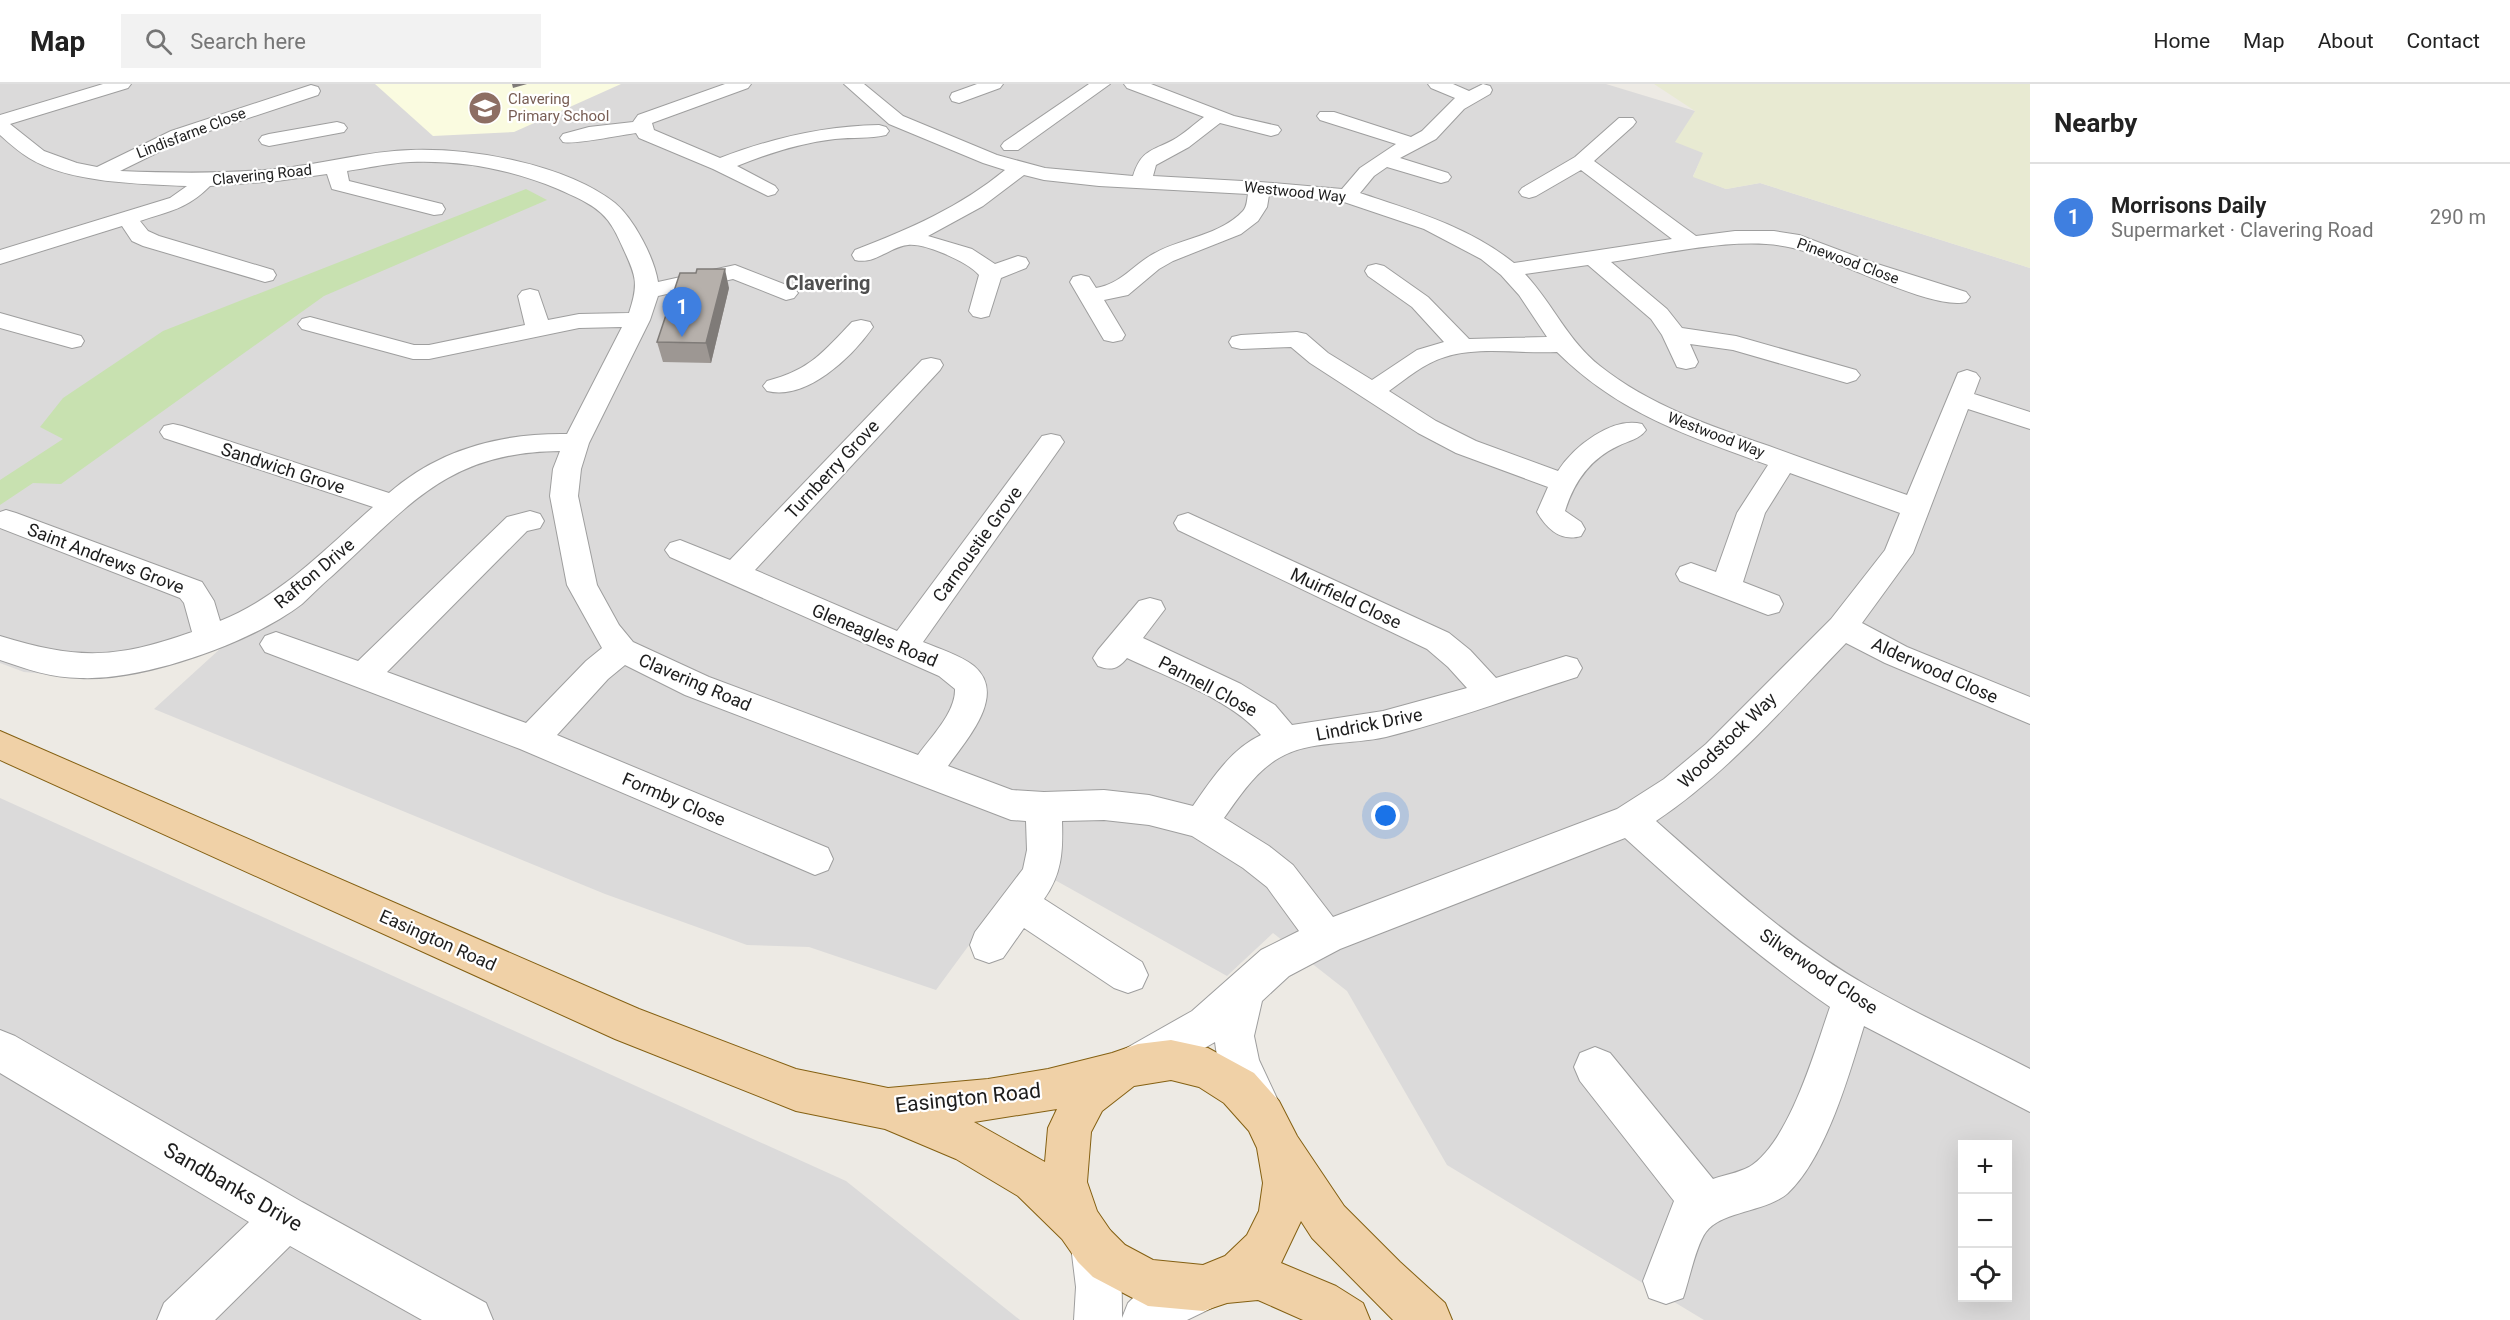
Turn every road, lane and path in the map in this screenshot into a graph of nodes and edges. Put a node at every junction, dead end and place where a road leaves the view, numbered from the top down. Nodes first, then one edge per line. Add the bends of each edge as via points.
1 (122, 84) edge
2 (742, 84) edge
3 (853, 84) edge
4 (994, 84) edge
5 (1101, 84) edge
6 (1133, 84) edge
7 (1437, 84) edge
8 (311, 91) dead end
9 (957, 96) dead end
10 (288, 98) junction
11 (1217, 116) junction
12 (1327, 116) dead end
13 (0, 121) edge
14 (0, 126) edge
15 (867, 126) dead end
16 (641, 127) junction
17 (337, 128) dead end
18 (1271, 130) dead end
19 (316, 132) junction
20 (570, 138) dead end
21 (1641, 139) dead end
22 (269, 140) dead end
23 (1414, 144) junction
24 (1011, 146) dead end
25 (32, 151) junction
26 (10, 158) dead end
27 (1384, 160) junction
28 (1582, 161) junction
29 (720, 165) junction
30 (336, 167) junction
31 (1020, 168) junction
32 (98, 174) junction
33 (1441, 177) dead end
34 (204, 180) junction
35 (1141, 182) junction
36 (1260, 188) junction
37 (768, 190) dead end
38 (1529, 192) dead end
39 (1347, 196) junction
40 (434, 209) dead end
41 (126, 217) junction
42 (907, 238) junction
43 (1691, 243) junction
44 (862, 255) dead end
45 (0, 257) edge
46 (1593, 258) junction
47 (1018, 263) dead end
48 (1378, 270) dead end
49 (1509, 270) junction
50 (991, 274) junction
51 (265, 275) dead end
52 (786, 293) dead end
53 (530, 296) dead end
54 (1958, 297) dead end
55 (643, 305) junction
56 (981, 311) dead end
57 (0, 320) edge
58 (310, 324) dead end
59 (861, 327) dead end
60 (538, 330) junction
61 (1674, 334) junction
62 (1139, 336) dead end
63 (72, 341) dead end
64 (1241, 342) dead end
65 (1563, 344) junction
66 (1463, 347) junction
67 (1686, 362) dead end
68 (931, 365) dead end
69 (1851, 370) dead end
70 (776, 386) dead end
71 (1372, 392) junction
72 (2030, 421) edge
73 (1633, 430) dead end
74 (173, 432) dead end
75 (1051, 442) dead end
76 (576, 443) junction
77 (1784, 462) junction
78 (1564, 483) junction
79 (393, 504) junction
80 (1917, 509) junction
81 (530, 519) dead end
82 (6, 520) dead end
83 (1188, 524) dead end
84 (1571, 529) dead end
85 (680, 550) dead end
86 (734, 574) junction
87 (1691, 574) dead end
88 (1726, 588) junction
89 (1768, 604) dead end
90 (1150, 609) dead end
91 (1842, 627) junction
92 (209, 638) junction
93 (276, 644) dead end
94 (903, 647) junction
95 (0, 648) edge
96 (622, 650) junction
97 (1566, 668) dead end
98 (364, 675) junction
99 (1489, 692) junction
100 (2030, 711) edge
101 (532, 739) junction
102 (1286, 741) junction
103 (0, 746) edge
104 (924, 773) junction
105 (1044, 807) junction
106 (1630, 820) junction
107 (1202, 823) junction
108 (815, 859) dead end
109 (1020, 904) junction
110 (1326, 937) junction
111 (989, 945) dead end
112 (1128, 975) dead end
113 (1244, 989) junction
114 (1853, 999) junction
115 (0, 1050) edge
116 (1129, 1067) junction
117 (1595, 1067) dead end
118 (2030, 1091) edge
119 (885, 1108) junction
120 (1271, 1130) junction
121 (1706, 1206) junction
122 (286, 1218) junction
123 (1086, 1234) junction
124 (1666, 1281) dead end
125 (1215, 1284) junction
126 (181, 1320) edge
127 (469, 1320) edge
128 (1098, 1320) edge
129 (1145, 1320) edge
130 (1346, 1320) edge
131 (1428, 1320) edge

1 - 13 street
2 - 16 street via 657,113 645,119
3 - 31 street, Westwood Way via 896,120
4 - 9 street
5 - 24 street
6 - 11 street
7 - 23 street via 1475,93
8 - 10 street, Lindisfarne Close
10 - 19 street
10 - 32 street, Lindisfarne Close via 178,135
11 - 18 street
11 - 35 street via 1182,143 1147,162
12 - 23 street
14 - 25 street
15 - 29 street via 768,146
16 - 20 street
16 - 29 street via 646,134
17 - 19 street
19 - 22 street
21 - 28 street via 1621,127
23 - 27 street
25 - 26 street
25 - 32 street
27 - 33 street
27 - 39 street via 1367,172
28 - 38 street
28 - 43 street
29 - 37 street
30 - 34 street, Clavering Road
30 - 40 street, Clavering Road via 339,185
30 - 55 street, Clavering Road via 409,156 467,157 568,184 609,209 624,226 645,271
31 - 35 street, Westwood Way via 1071,178
31 - 42 street via 977,202
32 - 34 street
34 - 41 street, Clavering Road via 177,202
35 - 36 street, Westwood Way
36 - 39 street, Westwood Way
36 - 62 street via 1256,207 1233,229 1165,256 1120,290 1085,289 1106,345
39 - 49 street, Westwood Way via 1432,224 1489,254
41 - 45 street, Clavering Road
41 - 51 street via 140,236 151,241
42 - 44 street
42 - 50 street via 956,250 985,265
43 - 46 street, Pinewood Close
43 - 54 street, Pinewood Close via 1735,238 1799,242 1928,296
46 - 49 street, Pinewood Close
46 - 61 street via 1646,301
47 - 50 street
48 - 66 street via 1420,302
49 - 65 street, Westwood Way
50 - 56 street
52 - 55 street via 735,272
53 - 60 street
55 - 60 street
55 - 76 street, Clavering Road
57 - 63 street
58 - 60 street via 413,352
59 - 70 street via 811,376 794,385
61 - 67 street
61 - 69 street via 1736,343
64 - 71 street via 1297,339
65 - 66 street
65 - 77 street, Westwood Way via 1600,377 1648,408
66 - 71 street via 1437,351 1420,359
68 - 86 street, Turnberry Grove
71 - 78 street via 1466,447
72 - 80 street, Woodstock Way via 1964,388
73 - 78 street via 1585,454
74 - 79 street, Sandwich Grove
75 - 94 street, Carnoustie Grove
76 - 79 street, Rafton Drive via 514,444 483,451 438,470
76 - 96 street, Clavering Road via 564,496 582,585 608,633
77 - 80 street, Westwood Way
77 - 88 street via 1751,513
78 - 84 street via 1551,512
79 - 92 street, Rafton Drive via 285,601
80 - 91 street, Woodstock Way via 1898,553
81 - 98 street via 517,524
82 - 92 street, Saint Andrews Grove via 191,590 199,601
83 - 99 street, Muirfield Close via 1437,641 1453,651
85 - 86 street, Gleneagles Road
86 - 94 street, Gleneagles Road
87 - 88 street
88 - 89 street
90 - 102 street, Pannell Close via 1115,650 1229,693 1263,714
91 - 100 street, Alderwood Close via 1896,656
91 - 106 street, Woodstock Way via 1718,754
92 - 95 street, Rafton Drive via 140,661 87,668 50,664
93 - 98 street, Formby Close
94 - 104 street, Gleneagles Road via 958,671 972,689 970,706
96 - 101 street via 597,670
96 - 104 street, Clavering Road via 697,686
97 - 99 street, Lindrick Drive
98 - 101 street, Formby Close
99 - 102 street, Lindrick Drive via 1381,725
101 - 108 street, Formby Close
102 - 107 street, Lindrick Drive via 1266,748 1248,765
103 - 119 main road, Easington Road via 629,1025 796,1090
104 - 105 street, Clavering Road via 1011,805
105 - 107 street, Clavering Road via 1104,805 1149,810
105 - 109 street via 1045,850 1040,875
106 - 110 street, Woodstock Way
106 - 114 street, Silverwood Close via 1715,897 1789,956
107 - 110 street, Clavering Road via 1280,876
109 - 111 street
109 - 112 street
110 - 113 street, Woodstock Way via 1275,963
113 - 116 street, Woodstock Way via 1206,1025
113 - 120 street via 1234,1036 1239,1063
114 - 118 street, Silverwood Close
114 - 121 street via 1811,1117 1787,1160 1771,1179
115 - 122 street, Sandbanks Drive
116 - 119 main road, Easington Road via 1047,1090 988,1100
116 - 120 main road, Easington Road via 1171,1060 1208,1069 1239,1088
116 - 123 main road via 1087,1096 1070,1128 1065,1182
117 - 121 street
119 - 123 main road, Easington Road via 971,1143 1034,1180
120 - 125 main road via 1285,1183 1281,1216 1263,1251 1240,1272
120 - 131 main road via 1328,1222
121 - 124 street via 1690,1216
122 - 126 street
122 - 127 street, Sandbanks Drive
123 - 125 main road, Easington Road via 1109,1261 1148,1283
123 - 128 street via 1099,1287
125 - 129 street via 1154,1311
125 - 130 main road via 1259,1277 1319,1303

